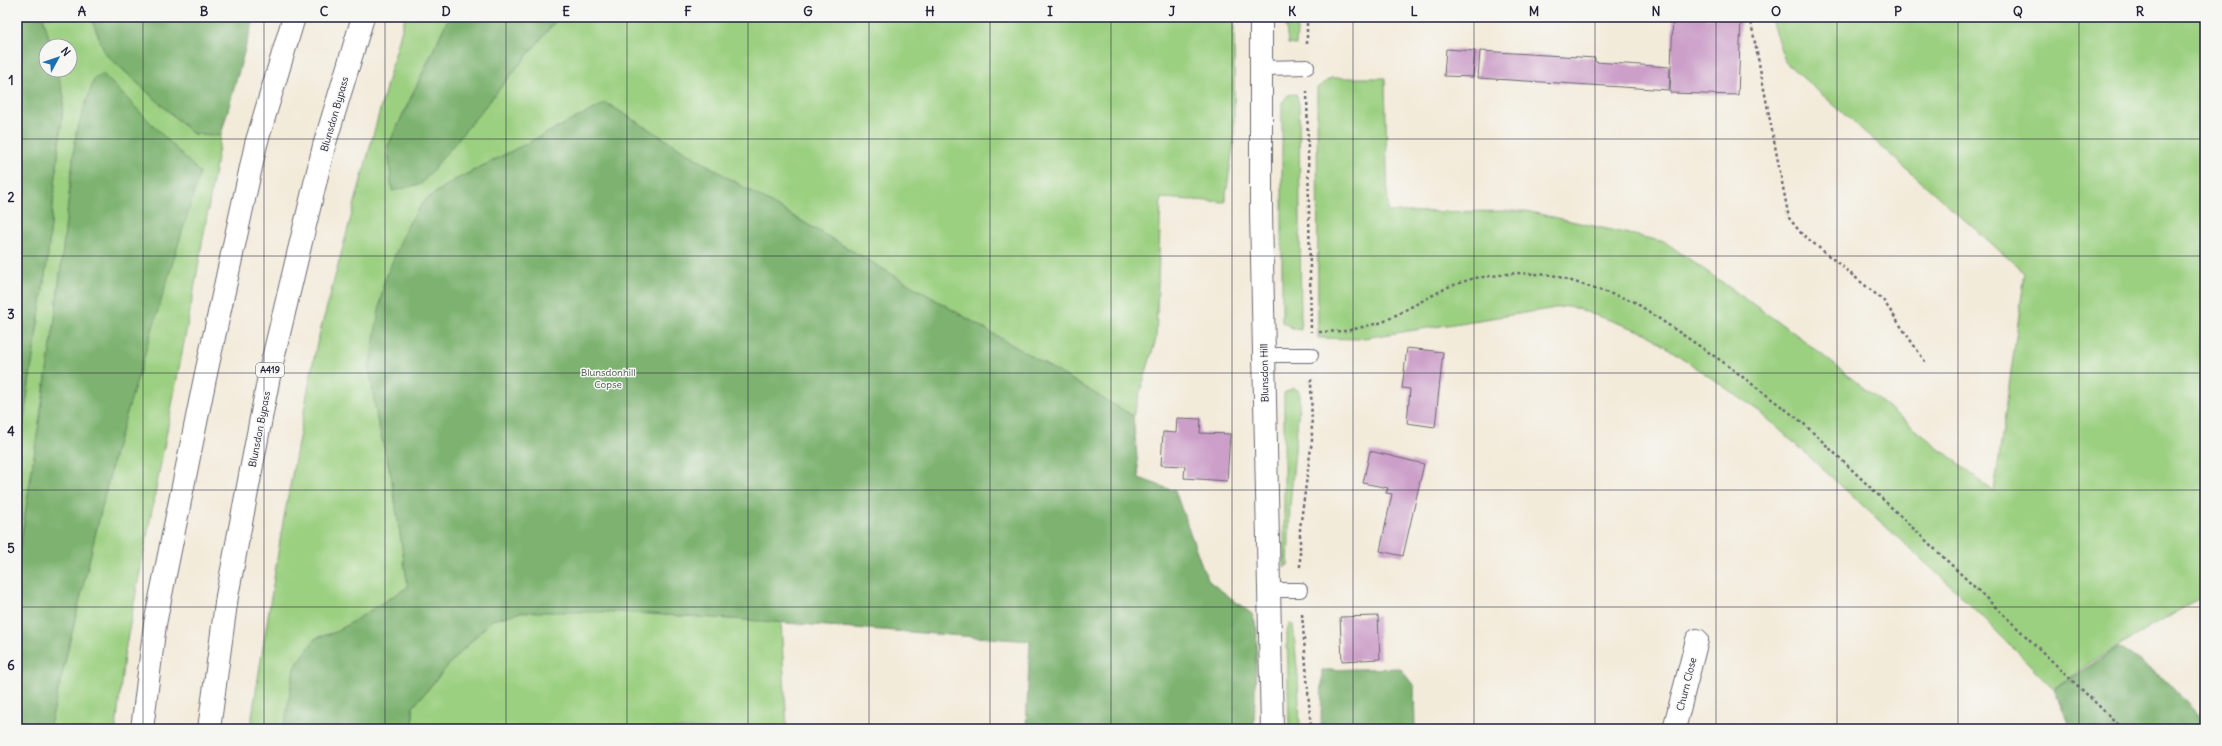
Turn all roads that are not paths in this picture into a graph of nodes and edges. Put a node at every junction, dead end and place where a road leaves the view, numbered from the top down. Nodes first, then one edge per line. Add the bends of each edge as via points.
1 (294, 17) edge
2 (362, 17) edge
3 (1260, 17) edge
4 (1307, 67) dead end
5 (1262, 68) junction
6 (1311, 355) dead end
7 (1264, 356) junction
8 (1268, 590) junction
9 (1300, 590) dead end
10 (1697, 640) dead end
11 (142, 729) edge
12 (209, 729) edge
13 (1272, 729) edge
14 (1674, 729) edge

1 - 11 main road via 256,144 205,378 155,624
2 - 12 main road, Blunsdon Bypass / A419 via 324,146 270,371 226,596
3 - 5 main road, Blunsdon Hill
4 - 5 lane
5 - 7 main road, Blunsdon Hill
6 - 7 lane
7 - 8 main road, Blunsdon Hill
8 - 9 lane
8 - 13 main road, Blunsdon Hill
10 - 14 main road, Churn Close

